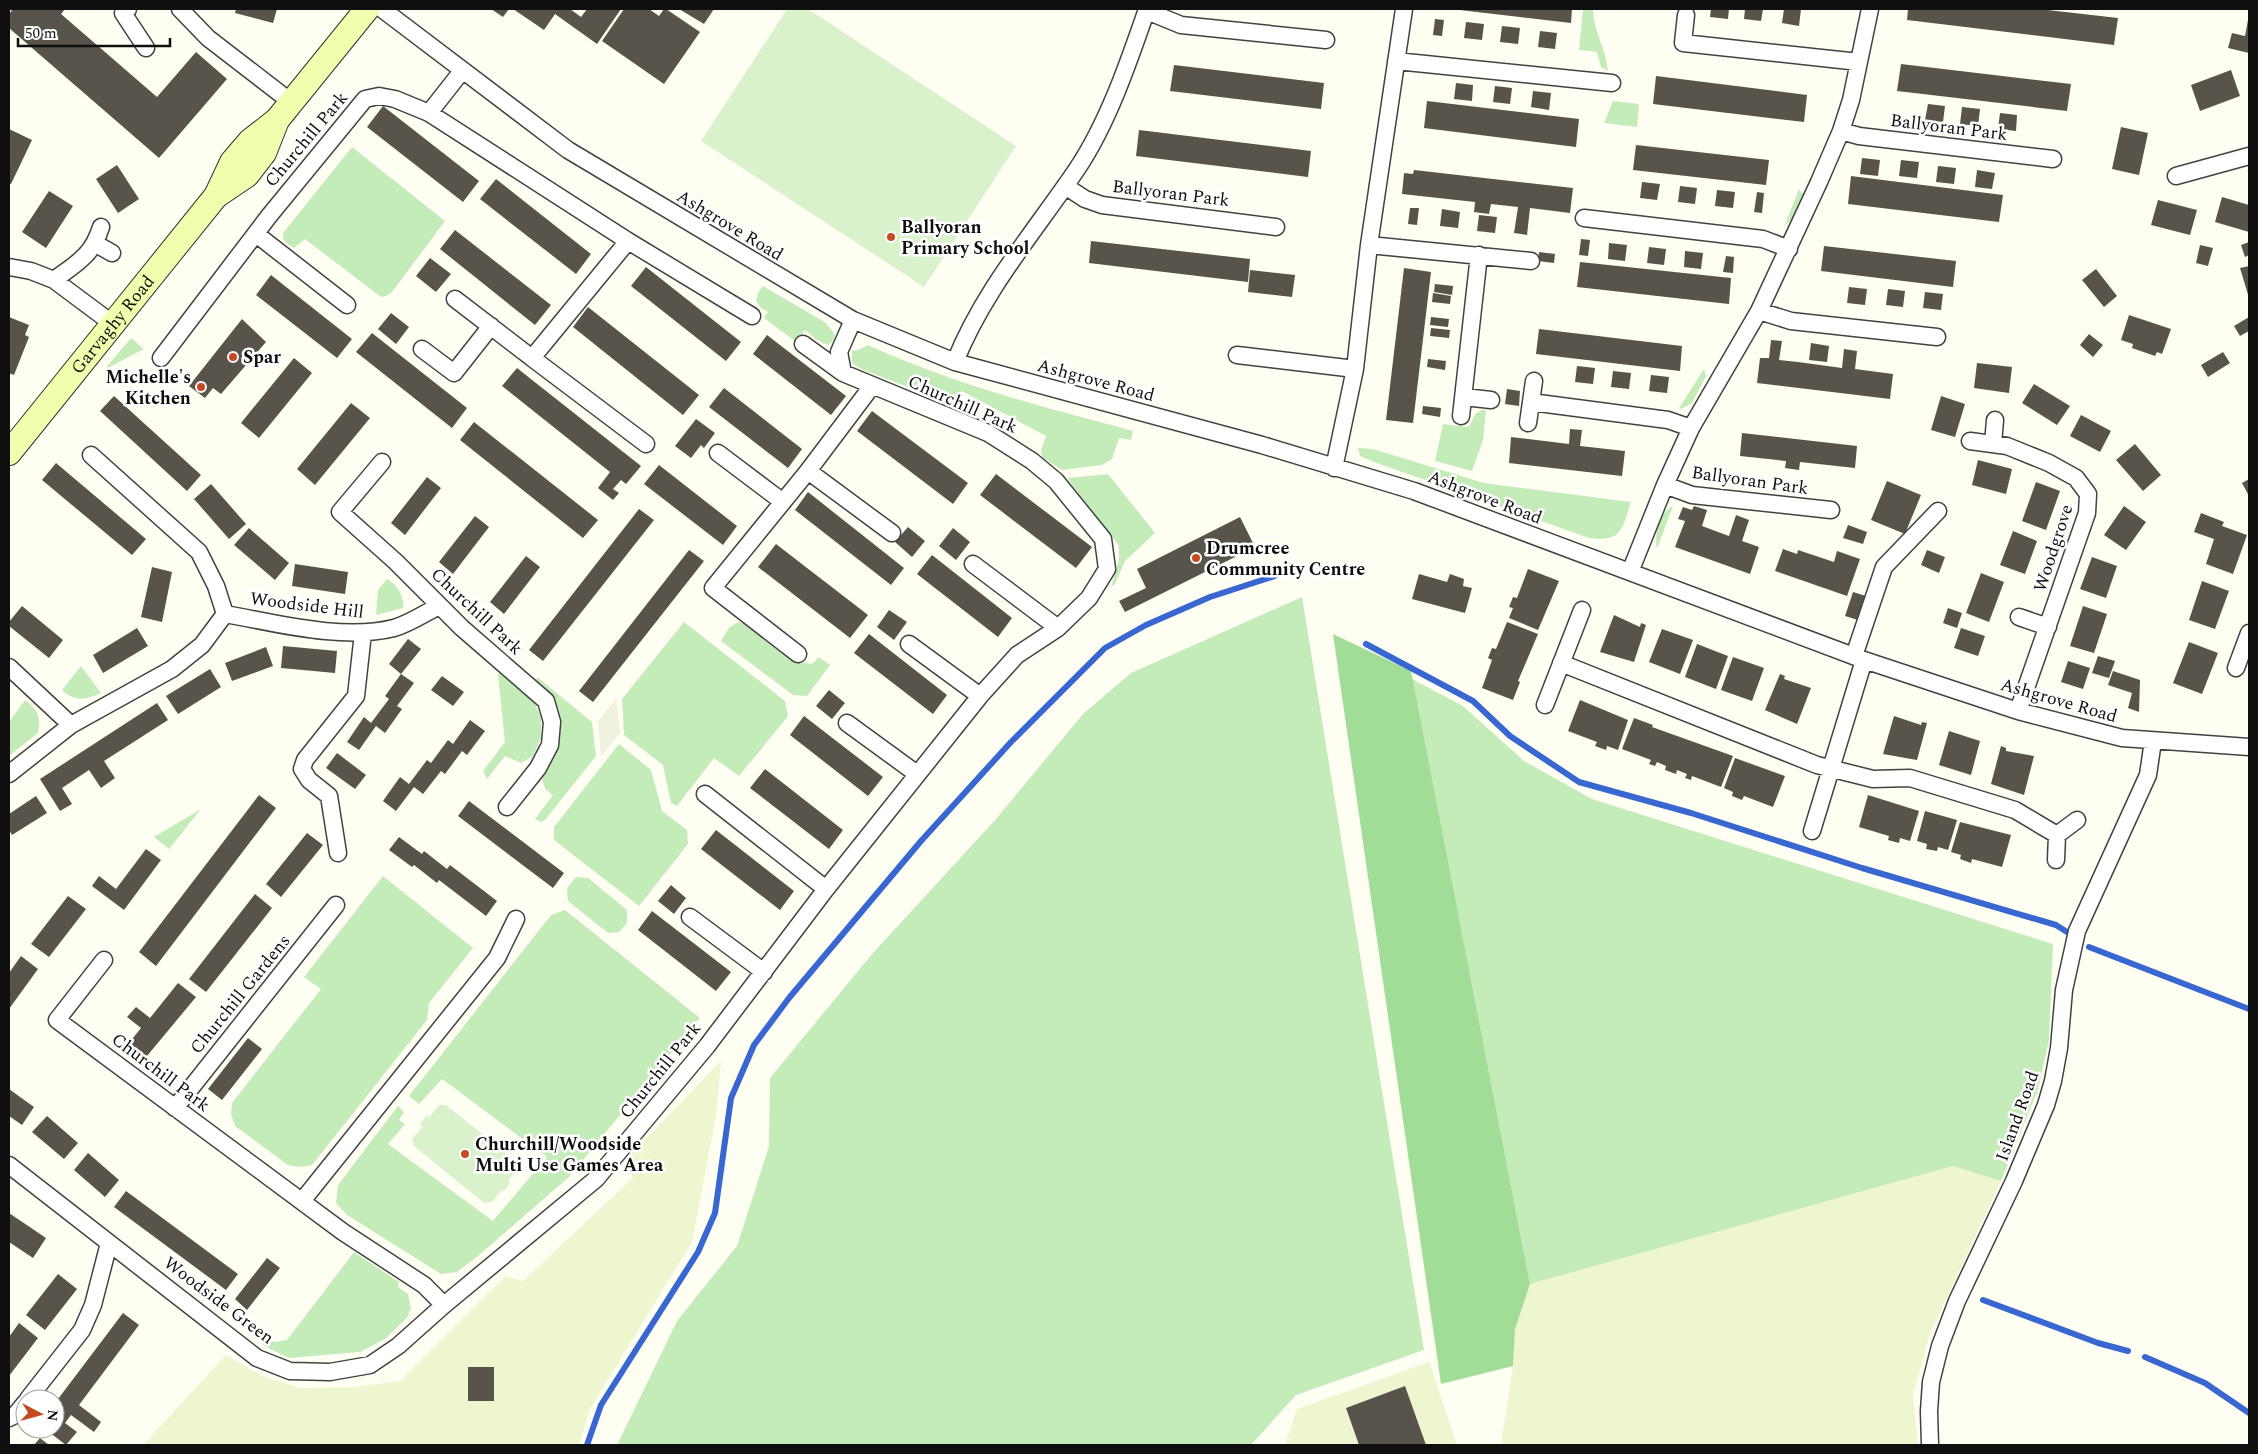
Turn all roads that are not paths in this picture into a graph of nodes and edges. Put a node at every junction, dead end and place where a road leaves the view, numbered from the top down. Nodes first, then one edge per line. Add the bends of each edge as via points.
1 (128, 9) edge
2 (180, 9) edge
3 (367, 9) edge
4 (382, 9) edge
5 (1404, 9) edge
6 (1870, 9) edge
7 (1147, 10) edge
8 (1686, 15) dead end
9 (1326, 40) dead end
10 (146, 48) dead end
11 (1396, 61) junction
12 (1859, 62) junction
13 (462, 71) junction
14 (1612, 83) dead end
15 (284, 111) junction
16 (429, 113) junction
17 (1841, 130) junction
18 (2249, 156) edge
19 (2053, 159) dead end
20 (2176, 176) dead end
21 (1065, 186) junction
22 (1584, 218) dead end
23 (101, 227) dead end
24 (1276, 227) dead end
25 (256, 234) junction
26 (628, 241) junction
27 (96, 244) junction
28 (1369, 244) junction
29 (1789, 249) junction
30 (112, 253) dead end
31 (1479, 255) junction
32 (1531, 260) dead end
33 (9, 267) edge
34 (54, 280) junction
35 (455, 299) dead end
36 (347, 305) dead end
37 (1759, 311) junction
38 (752, 316) dead end
39 (853, 320) junction
40 (113, 324) junction
41 (491, 326) junction
42 (1937, 337) dead end
43 (803, 344) dead end
44 (422, 349) dead end
45 (1237, 355) dead end
46 (161, 358) dead end
47 (532, 358) junction
48 (955, 362) junction
49 (1355, 369) junction
50 (843, 373) junction
51 (1534, 381) dead end
52 (872, 386) junction
53 (1464, 397) junction
54 (1492, 400) dead end
55 (1531, 402) junction
56 (1461, 416) dead end
57 (1995, 420) dead end
58 (1528, 424) dead end
59 (1691, 428) junction
60 (1970, 441) dead end
61 (646, 444) dead end
62 (1993, 444) junction
63 (9, 453) edge
64 (718, 453) dead end
65 (91, 454) dead end
66 (382, 462) dead end
67 (1334, 468) junction
68 (808, 471) junction
69 (1665, 485) junction
70 (783, 502) junction
71 (1832, 510) dead end
72 (1938, 511) dead end
73 (892, 533) dead end
74 (973, 564) dead end
75 (1630, 572) junction
76 (439, 606) junction
77 (1582, 610) dead end
78 (226, 614) junction
79 (2019, 617) dead end
80 (2048, 627) junction
81 (1058, 628) junction
82 (363, 633) junction
83 (2249, 633) edge
84 (909, 644) dead end
85 (798, 654) dead end
86 (1859, 658) junction
87 (1561, 663) junction
88 (9, 668) edge
89 (2236, 668) dead end
90 (980, 696) junction
91 (1545, 705) dead end
92 (2018, 711) junction
93 (847, 723) dead end
94 (71, 725) junction
95 (2153, 741) junction
96 (2249, 747) edge
97 (1832, 768) junction
98 (9, 774) edge
99 (917, 774) junction
100 (705, 794) dead end
101 (507, 807) dead end
102 (2077, 820) dead end
103 (1812, 831) dead end
104 (2057, 835) junction
105 (338, 852) dead end
106 (2056, 860) dead end
107 (826, 889) junction
108 (336, 905) dead end
109 (690, 917) dead end
110 (516, 919) dead end
111 (104, 960) dead end
112 (764, 972) junction
113 (175, 1108) junction
114 (9, 1165) edge
115 (302, 1201) junction
116 (110, 1243) junction
117 (444, 1305) junction
118 (370, 1365) joint
119 (36, 1389) edge
120 (1930, 1445) edge

1 - 10 street via 123,13
2 - 15 street
3 - 15 main road, Garvaghy Road
4 - 13 street, Ashgrove Road
5 - 11 street
6 - 12 street, Ballyoran Park
7 - 9 street via 1181,25
7 - 21 street via 1100,130
8 - 12 street via 1683,43
11 - 14 street
11 - 28 street
12 - 17 street, Ballyoran Park
13 - 16 street
13 - 39 street, Ashgrove Road via 568,150
15 - 40 main road, Garvaghy Road via 264,153 247,175 216,196
16 - 25 street, Churchill Park via 394,99 379,96 366,99
16 - 26 street, Churchill Park
17 - 19 street, Ballyoran Park via 1859,136
17 - 29 street, Ballyoran Park
18 - 20 street
21 - 24 street, Ballyoran Park via 1102,205
21 - 48 street via 973,321
22 - 29 street via 1763,239
23 - 27 street
25 - 36 street
25 - 46 street, Churchill Park
26 - 38 street, Churchill Park
26 - 47 street
27 - 30 street
27 - 34 street via 83,259
28 - 31 street
28 - 49 street
29 - 37 street, Ballyoran Park
31 - 32 street
31 - 53 street
33 - 34 street
34 - 40 street
35 - 41 street
37 - 42 street via 1791,321
37 - 59 street, Ballyoran Park
39 - 48 street, Ashgrove Road
39 - 50 street via 839,352
40 - 63 main road, Garvaghy Road
41 - 44 street via 454,373
41 - 47 street
43 - 50 street, Churchill Park
45 - 49 street
47 - 61 street
48 - 67 street, Ashgrove Road via 1262,445
49 - 67 street
50 - 52 street, Churchill Park
51 - 55 street
52 - 68 street
52 - 81 street, Churchill Park via 1012,447 1056,481 1103,539 1107,569 1089,598
53 - 54 street
53 - 56 street
55 - 58 street
55 - 59 street via 1668,420
57 - 62 street
59 - 69 street, Ballyoran Park
60 - 62 street, Woodgrove
62 - 80 street, Woodgrove via 2007,446 2049,463 2076,478 2088,494 2087,513
64 - 70 street
65 - 78 street, Woodside Hill via 199,552
66 - 76 street, Churchill Park via 340,512
67 - 75 street, Ashgrove Road via 1414,491
68 - 70 street
68 - 73 street
69 - 71 street, Ballyoran Park via 1692,494
69 - 75 street, Ballyoran Park
70 - 85 street via 714,588
72 - 86 street via 1884,567
74 - 81 street
75 - 86 street, Ashgrove Road
76 - 82 street, Woodside Hill via 396,628
76 - 101 street, Churchill Park via 546,702 552,722 550,745 538,768
77 - 87 street
78 - 82 street, Woodside Hill via 336,632
78 - 94 street, Woodside Hill via 202,645 172,669
79 - 80 street
80 - 92 street, Woodgrove
81 - 90 street, Churchill Park via 1017,655
82 - 105 street via 356,696 305,760 302,769 309,780 329,796
83 - 89 street
84 - 90 street
86 - 92 street, Ashgrove Road
86 - 97 street
87 - 91 street
87 - 97 street
88 - 94 street
90 - 99 street, Churchill Park
92 - 95 street, Ashgrove Road via 2122,738
93 - 99 street
94 - 98 street, Woodside Hill
95 - 96 street, Ashgrove Road
95 - 120 street, Island Road via 2148,775 2076,931 2064,990 2059,1048 2046,1105 1957,1301 1940,1346 1931,1382
97 - 103 street
97 - 104 street via 1873,779 1910,778 2015,810
99 - 107 street, Churchill Park
100 - 107 street
102 - 104 street
104 - 106 street
107 - 112 street, Churchill Park
108 - 113 street, Churchill Gardens
109 - 112 street
110 - 115 street via 497,958
111 - 113 street, Churchill Park via 57,1020
112 - 117 street, Churchill Park via 596,1179
113 - 115 street, Churchill Park
114 - 116 street, Woodside Green
115 - 117 street, Churchill Park via 424,1285
116 - 118 street, Woodside Green via 257,1358 290,1371 330,1372
116 - 119 street via 93,1306 82,1330
117 - 118 street, Churchill Park via 398,1346

